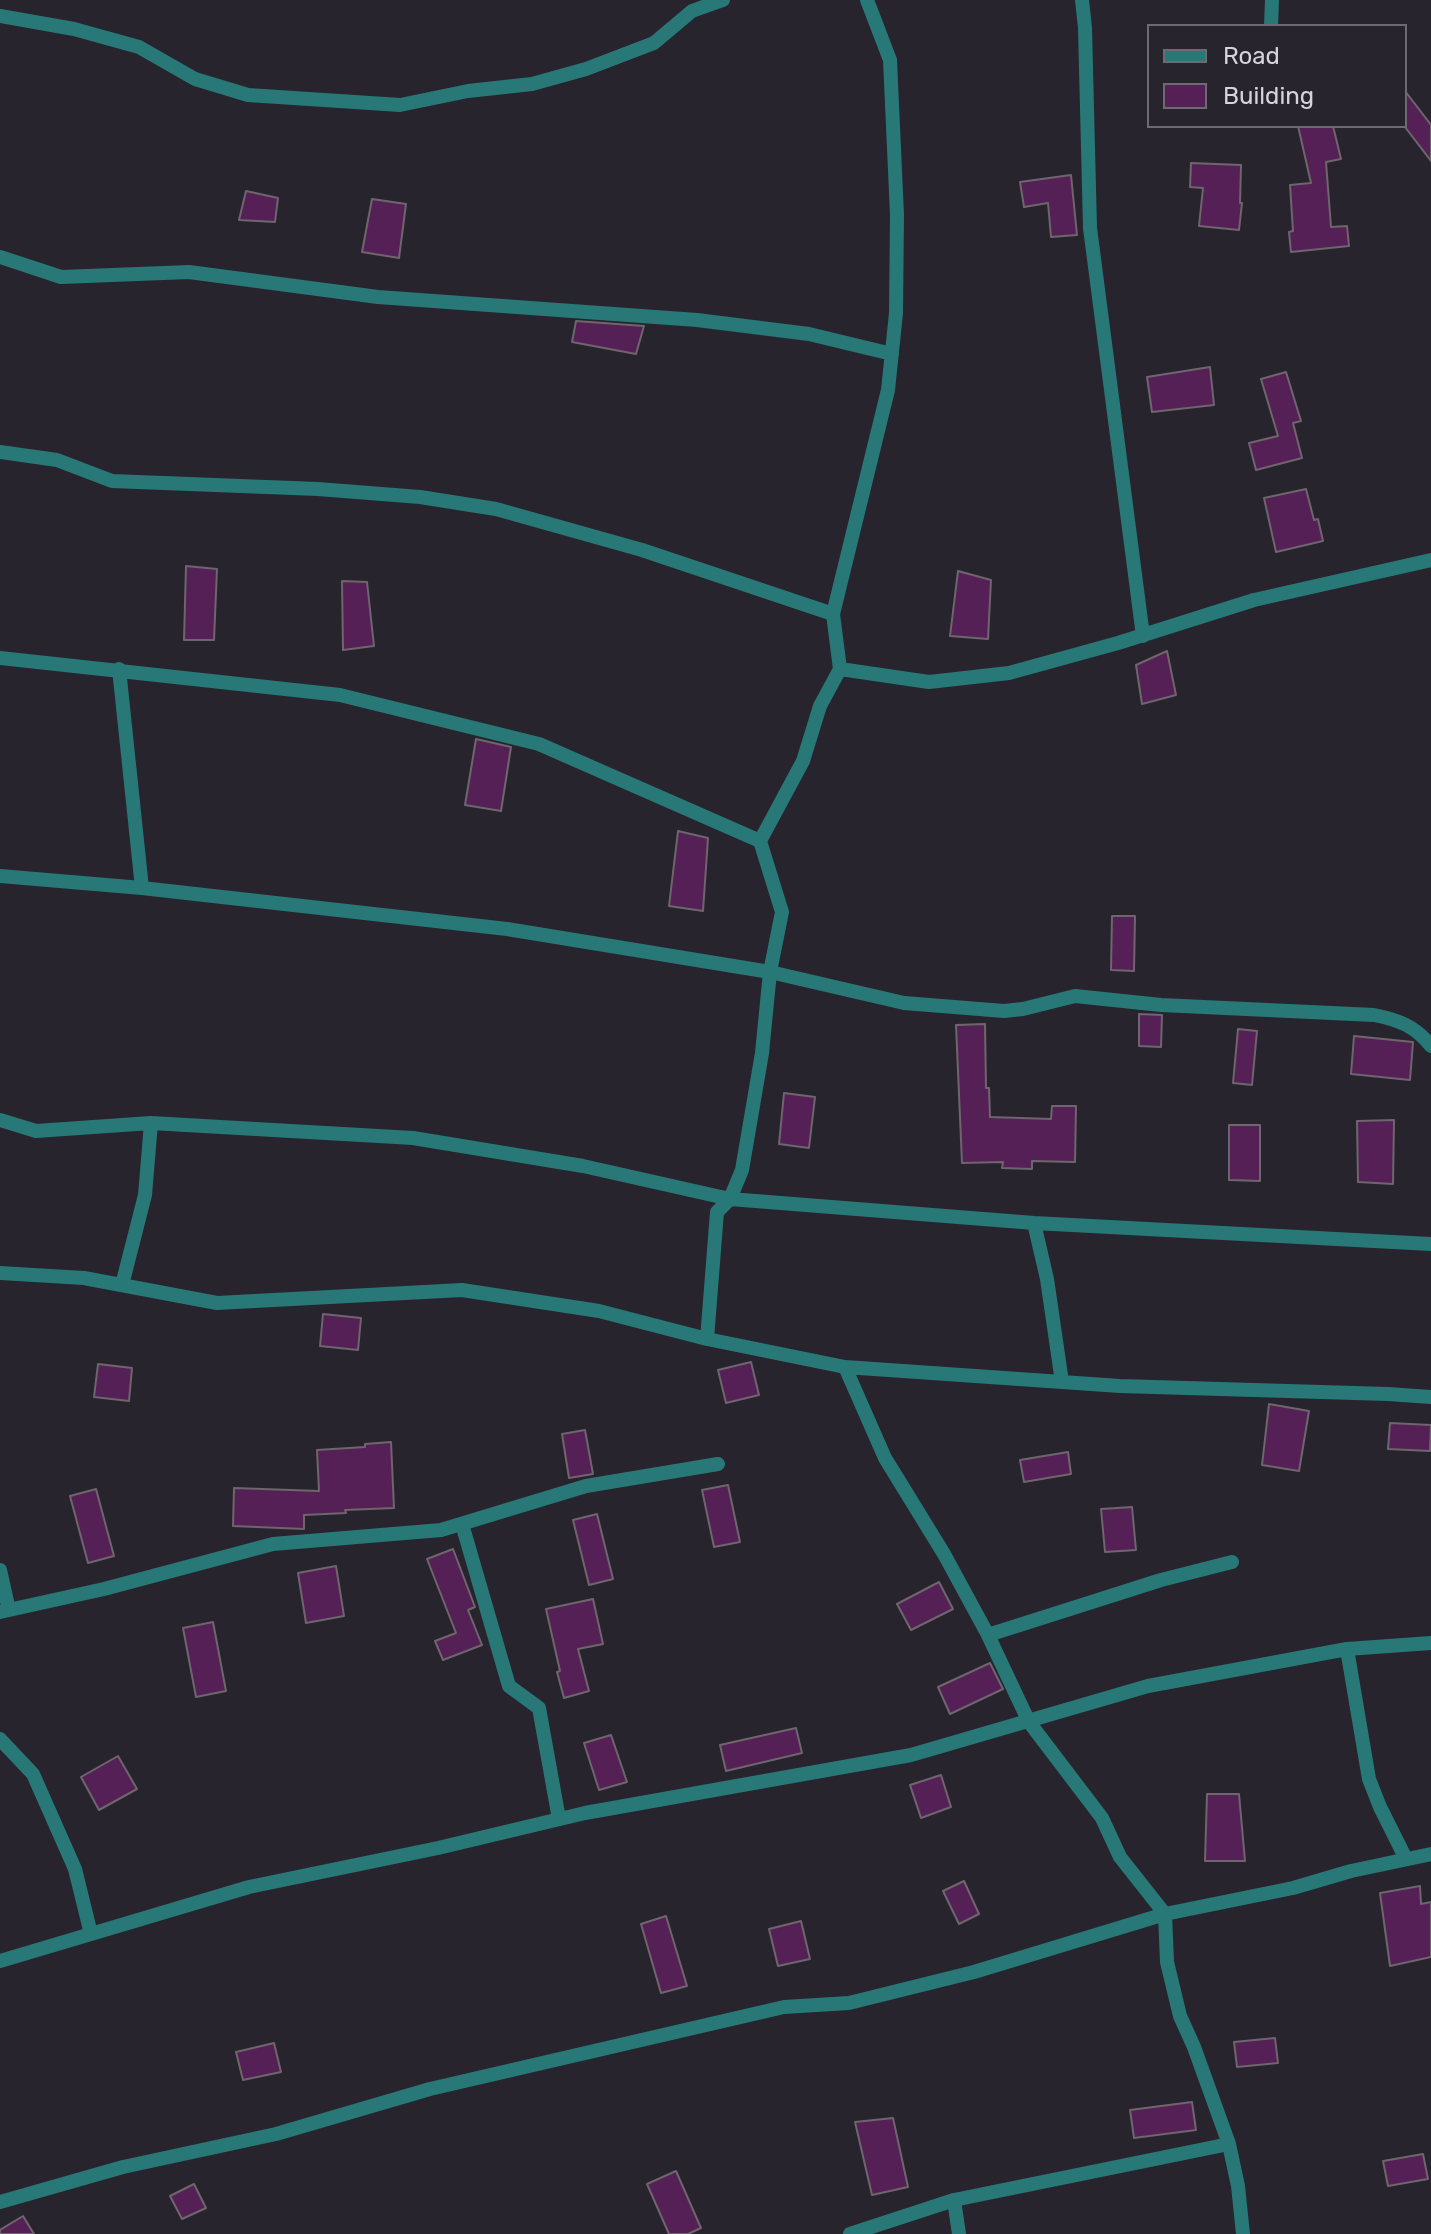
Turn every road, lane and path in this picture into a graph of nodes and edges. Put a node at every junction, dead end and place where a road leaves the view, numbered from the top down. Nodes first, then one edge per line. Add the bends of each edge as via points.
1 (723, 0) edge
2 (867, 0) edge
3 (1082, 0) edge
4 (1272, 0) edge
5 (0, 16) edge
6 (1271, 24) edge
7 (0, 257) edge
8 (892, 354) junction
9 (0, 452) edge
10 (1431, 560) edge
11 (833, 614) junction
12 (1143, 636) junction
13 (0, 658) edge
14 (119, 669) junction
15 (840, 669) junction
16 (760, 841) junction
17 (0, 876) edge
18 (142, 888) junction
19 (770, 972) junction
20 (1431, 1044) edge
21 (0, 1120) edge
22 (151, 1123) junction
23 (730, 1199) junction
24 (1034, 1223) junction
25 (1431, 1244) edge
26 (0, 1273) edge
27 (122, 1285) junction
28 (707, 1339) junction
29 (845, 1367) junction
30 (1062, 1382) junction
31 (1431, 1397) edge
32 (718, 1464) dead end
33 (462, 1524) junction
34 (1232, 1562) dead end
35 (0, 1570) edge
36 (5, 1611) edge
37 (988, 1635) junction
38 (1431, 1643) edge
39 (1347, 1649) junction
40 (1029, 1722) junction
41 (0, 1739) edge
42 (559, 1819) junction
43 (1431, 1854) edge
44 (1406, 1859) junction
45 (1165, 1914) junction
46 (91, 1934) junction
47 (0, 1961) edge
48 (1229, 2144) junction
49 (954, 2200) junction
50 (0, 2202) edge
51 (850, 2234) edge
52 (959, 2234) edge
53 (1243, 2234) edge

1 - 5 street via 692,11 654,43 586,69 532,84 400,105 248,95 195,79 139,47
2 - 8 street via 890,60 897,215
3 - 12 street via 1090,228
4 - 6 street
7 - 8 street via 61,277 189,272 378,297 697,320 809,334
8 - 11 street via 888,390
9 - 11 street via 57,460 112,481 318,489 496,509 642,550
10 - 12 street via 1254,600
11 - 15 street
12 - 15 street via 1009,673 929,682
13 - 14 street
14 - 16 street via 340,695 539,744
14 - 18 street
15 - 16 street via 820,706 803,761
16 - 19 street via 782,912
17 - 18 street
18 - 19 street via 507,929
19 - 20 street via 904,1003 1004,1011 1075,996 1374,1015 1399,1020
19 - 23 street via 742,1170
21 - 22 street via 36,1131
22 - 23 street via 413,1138 583,1166
22 - 27 street via 145,1195
23 - 24 street
23 - 28 street via 717,1212
24 - 25 street
24 - 30 street
26 - 27 street
27 - 28 street via 217,1303 462,1290 599,1311
28 - 29 street
29 - 30 street
29 - 37 street via 885,1458
30 - 31 street
32 - 33 street via 586,1486
33 - 36 street via 273,1544
33 - 42 street via 509,1686 539,1708
34 - 37 street
35 - 36 street
37 - 40 street
38 - 39 street
39 - 40 street via 1148,1686
39 - 44 street via 1369,1779
40 - 42 street via 911,1755
40 - 45 street via 1102,1818 1120,1857
41 - 46 street via 33,1774 75,1869
42 - 46 street via 249,1887
43 - 44 street
44 - 45 street
45 - 48 street via 1167,1962 1180,2016
45 - 50 street via 974,1972 849,2003 784,2007 430,2089 276,2134 123,2167
46 - 47 street
48 - 49 street
48 - 53 street
49 - 51 street
49 - 52 street

